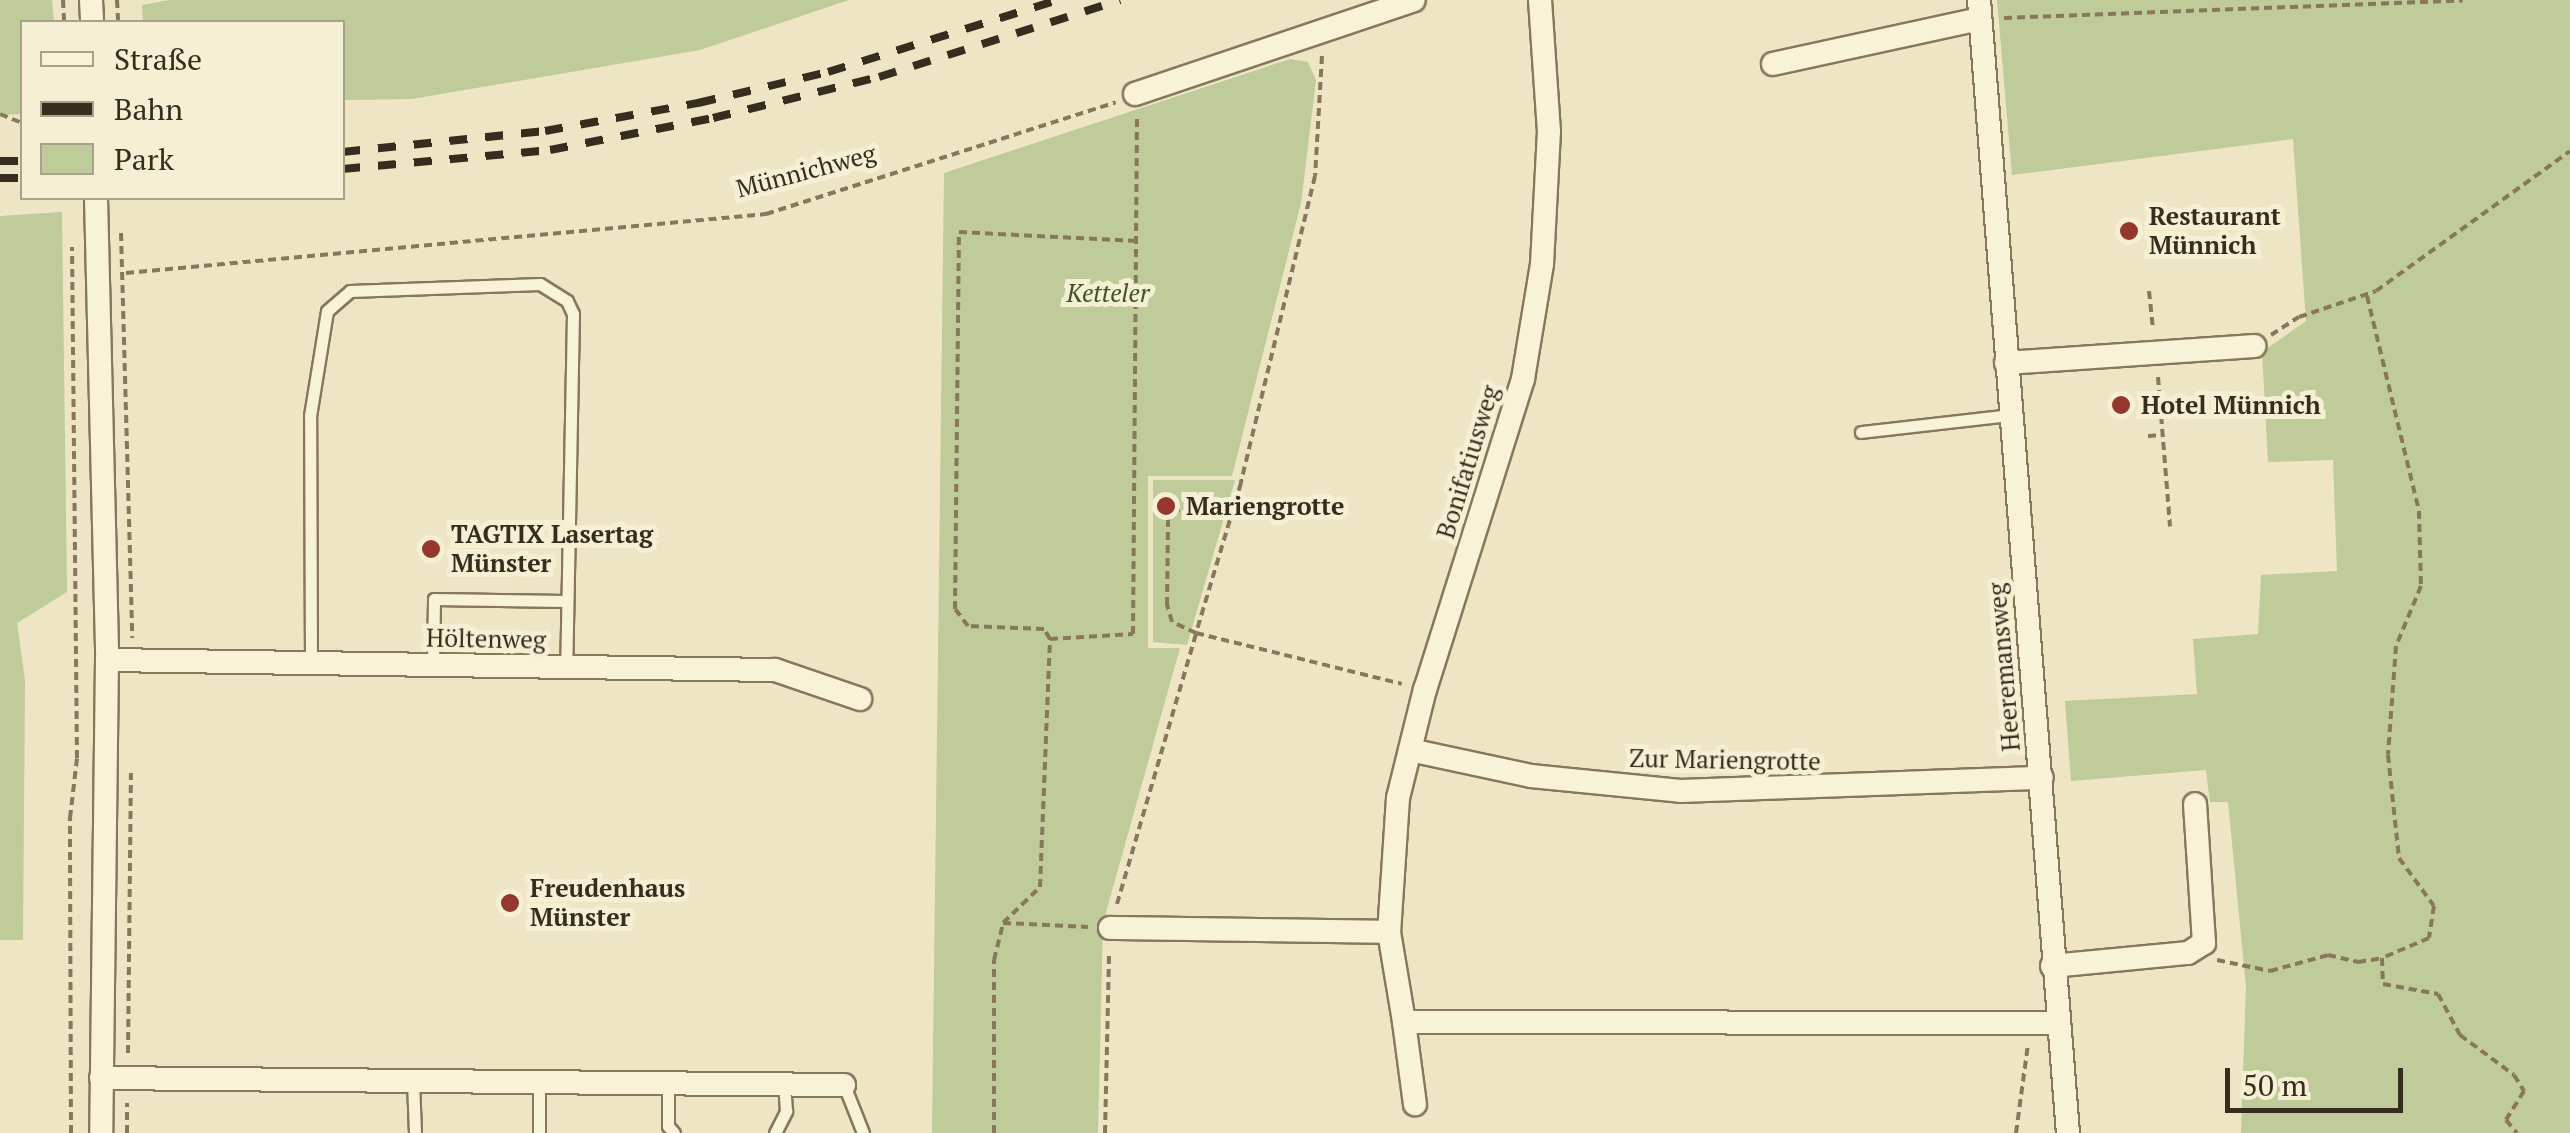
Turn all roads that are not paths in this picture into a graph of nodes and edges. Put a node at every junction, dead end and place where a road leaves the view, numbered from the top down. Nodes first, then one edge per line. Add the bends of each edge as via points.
1 (1414, 0) edge
2 (1540, 0) edge
3 (1979, 10) edge
4 (1773, 64) dead end
5 (1135, 94) road end
6 (96, 200) edge
7 (2254, 346) road end
8 (2006, 363) junction
9 (2010, 415) junction
10 (1861, 432) dead end
11 (564, 600) junction
12 (107, 660) junction
13 (312, 664) junction
14 (433, 665) junction
15 (566, 667) junction
16 (860, 699) dead end
17 (1410, 750) junction
18 (2042, 778) junction
19 (2195, 804) dead end
20 (1110, 928) road end
21 (1389, 932) junction
22 (2052, 966) junction
23 (1404, 1022) junction
24 (2057, 1022) junction
25 (101, 1078) junction
26 (413, 1081) junction
27 (539, 1082) junction
28 (668, 1084) junction
29 (784, 1084) junction
30 (844, 1085) joint
31 (1416, 1104) dead end
32 (101, 1133) edge
33 (415, 1133) edge
34 (538, 1133) edge
35 (674, 1133) edge
36 (776, 1133) edge
37 (863, 1133) edge
38 (2068, 1133) edge

1 - 5 street
2 - 17 street, Bonifatiusweg via 1549,162 1533,324
3 - 4 street
3 - 8 street, Heeremansweg
6 - 12 street
7 - 8 street
8 - 9 street, Heeremansweg
9 - 10 lane
9 - 18 street, Heeremansweg
11 - 13 lane via 573,355 567,300 540,284 350,291 327,311 310,416
11 - 14 lane via 434,599
11 - 15 lane
12 - 13 street, Höltenweg
12 - 25 street
13 - 14 street, Höltenweg
14 - 15 street, Höltenweg
15 - 16 street, Höltenweg via 775,670
17 - 18 street, Zur Mariengrotte via 1531,776 1680,791
17 - 21 street, Bonifatiusweg via 1393,838
18 - 22 street, Heeremansweg
19 - 22 street via 2206,934 2188,952
20 - 21 street
21 - 23 street, Bonifatiusweg
22 - 24 street, Heeremansweg
23 - 24 street
23 - 31 street, Bonifatiusweg
24 - 38 street, Heeremansweg
25 - 26 street
25 - 32 street
26 - 27 street
26 - 33 lane
27 - 28 street
27 - 34 lane
28 - 29 street
28 - 35 lane via 668,1126
29 - 30 street
29 - 36 lane via 786,1111
30 - 37 lane

